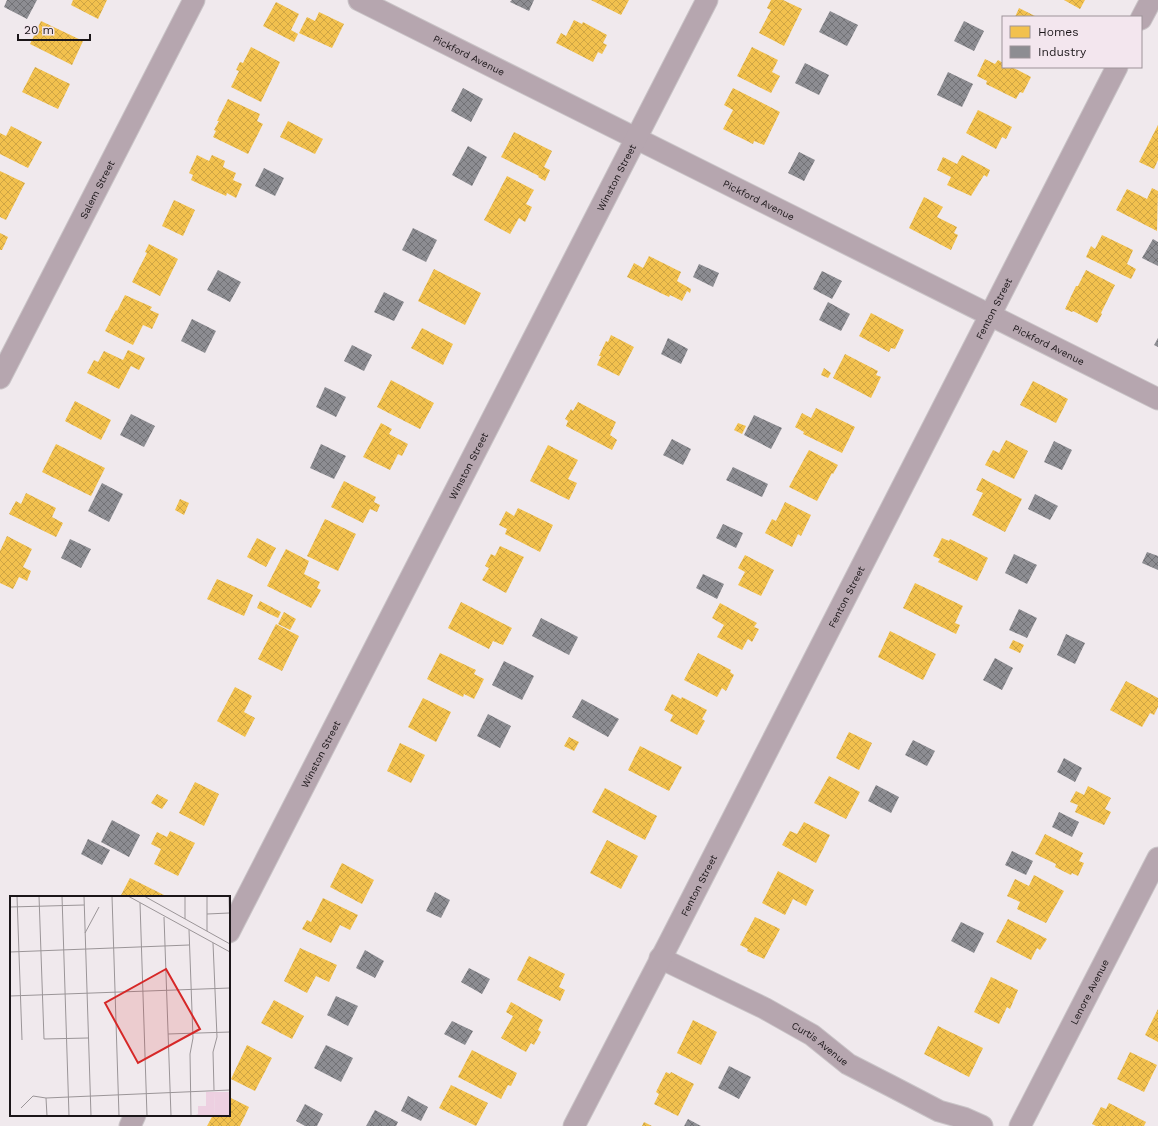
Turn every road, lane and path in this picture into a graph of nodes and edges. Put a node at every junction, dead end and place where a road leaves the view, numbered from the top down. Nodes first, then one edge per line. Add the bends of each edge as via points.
1 (194, 0) edge
2 (359, 0) edge
3 (707, 0) edge
4 (1151, 0) edge
5 (1142, 17) edge
6 (1116, 68) edge
7 (636, 139) junction
8 (990, 315) junction
9 (0, 378) edge
10 (1158, 399) edge
11 (1158, 858) edge
12 (230, 930) edge
13 (660, 958) junction
14 (135, 1116) edge
15 (130, 1126) edge
16 (574, 1126) edge
17 (982, 1126) edge
18 (1020, 1126) edge

1 - 9 street, Salem Street
2 - 7 street, Pickford Avenue
3 - 7 street, Winston Street
4 - 5 street
6 - 8 street, Fenton Street
7 - 8 street, Pickford Avenue
7 - 12 street, Winston Street
8 - 10 street, Pickford Avenue
8 - 13 street, Fenton Street
11 - 18 street, Lenore Avenue
13 - 16 street, Fenton Street
13 - 17 street, Curtis Avenue via 771,1012 812,1035 848,1064 890,1086 939,1111
14 - 15 street

